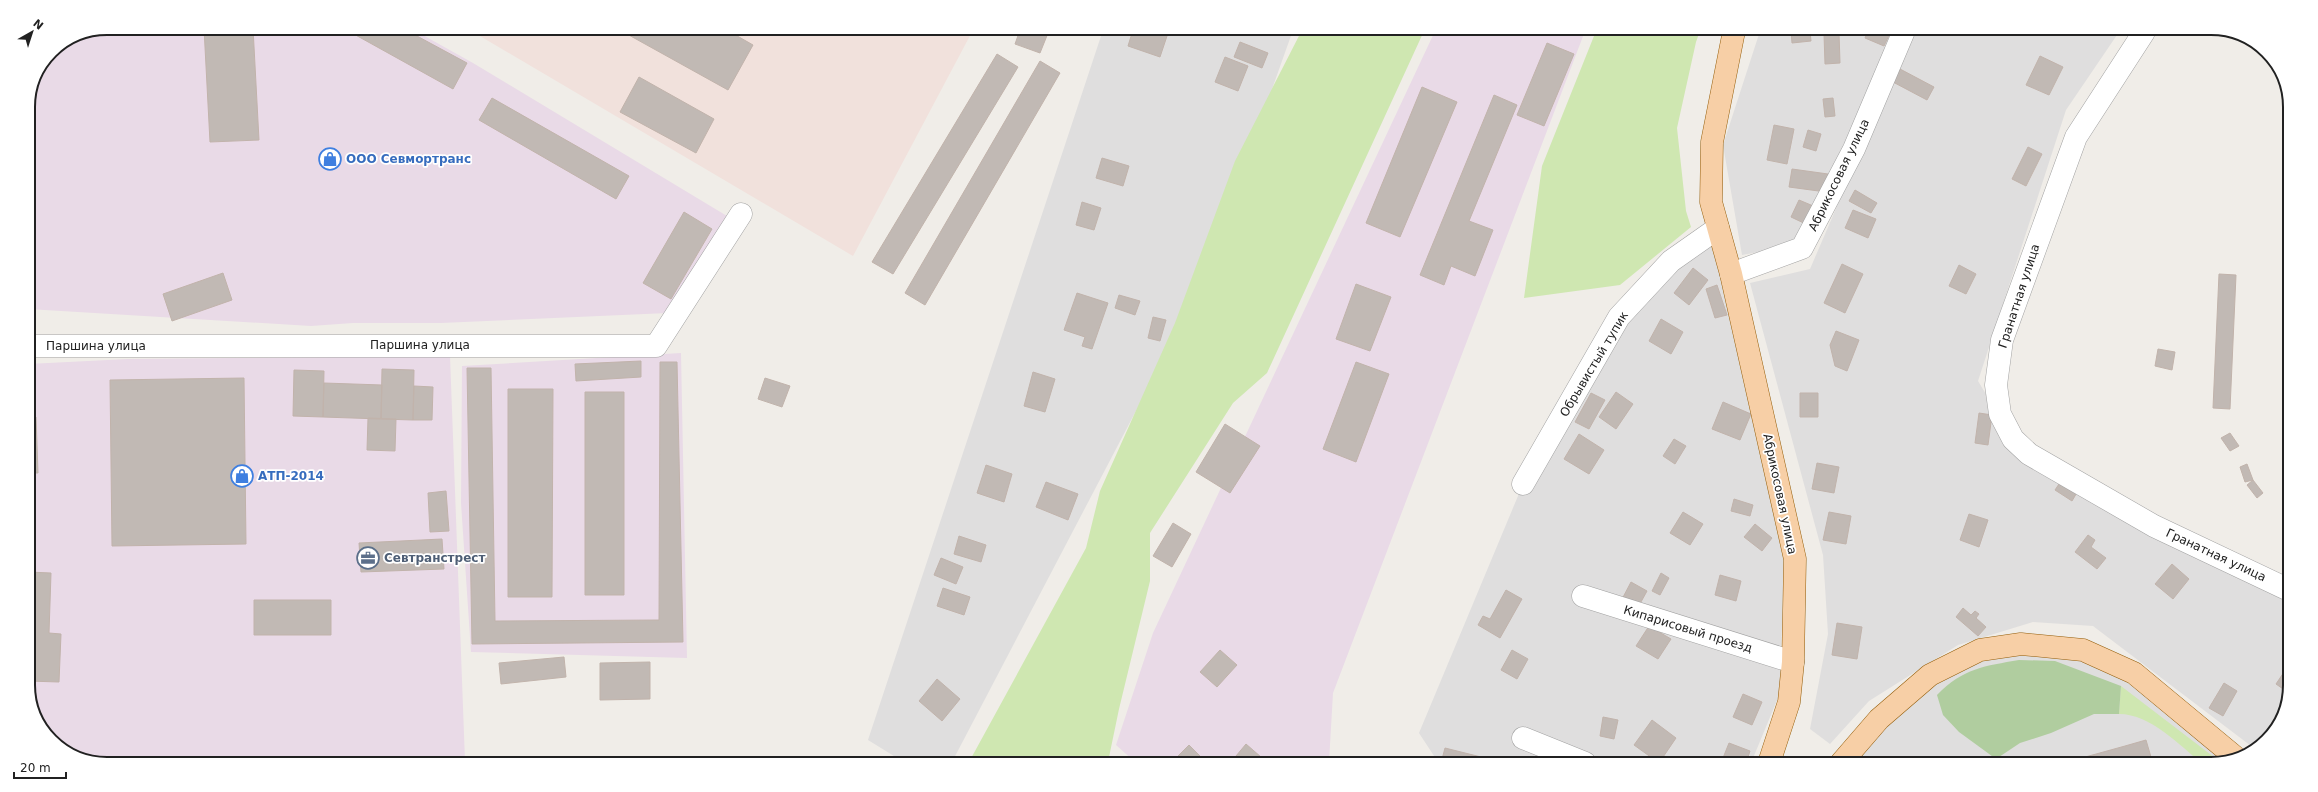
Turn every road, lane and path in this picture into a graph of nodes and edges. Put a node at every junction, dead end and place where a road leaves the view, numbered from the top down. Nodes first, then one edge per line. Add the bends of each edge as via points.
1 (1733, 35) edge
2 (1903, 35) edge
3 (2142, 35) edge
4 (741, 214) dead end
5 (1718, 228) junction
6 (1731, 274) junction
7 (35, 346) edge
8 (1523, 484) dead end
9 (2283, 586) edge
10 (1583, 596) dead end
11 (1793, 662) junction
12 (1523, 738) dead end
13 (2232, 754) edge
14 (1570, 757) edge
15 (1771, 757) edge
16 (1846, 757) edge

1 - 5 main road, Абрикосовая улица via 1712,142 1711,202
2 - 6 street, Абрикосовая улица via 1854,149 1802,248
3 - 9 street, Гранатная улица via 2076,137 2002,340 1996,385 2000,414 2013,439 2029,454 2154,526
4 - 7 street, Паршина улица via 656,346
5 - 6 main road, Абрикосовая улица
5 - 8 street, Обрывистый тупик via 1671,261 1619,317
6 - 11 main road, Абрикосовая улица via 1795,560
10 - 11 street, Кипарисовый проезд
11 - 15 main road, Абрикосовая улица via 1789,702
12 - 14 street
13 - 16 main road via 2134,673 2083,650 2020,644 1980,650 1930,675 1879,719

